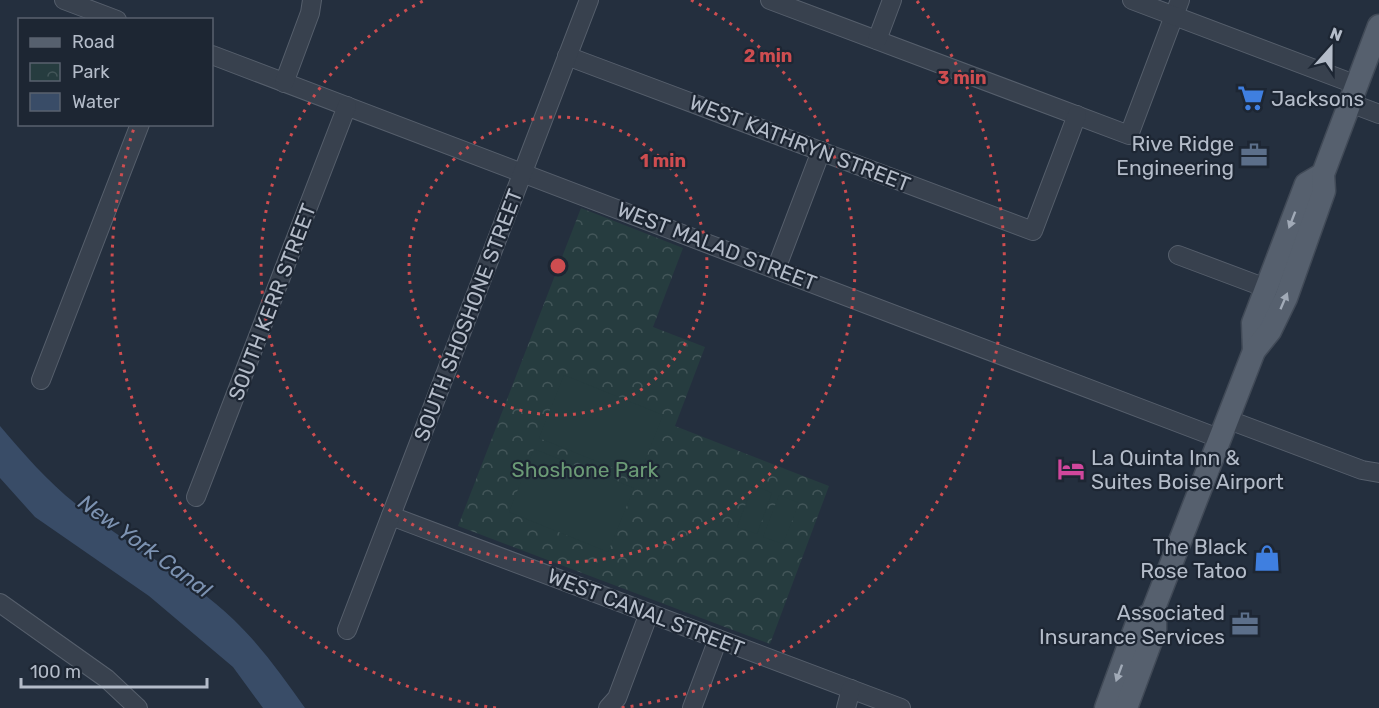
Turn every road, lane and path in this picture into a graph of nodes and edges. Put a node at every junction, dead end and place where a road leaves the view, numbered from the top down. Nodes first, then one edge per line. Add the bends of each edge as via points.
1 (312, 0) edge
2 (589, 0) edge
3 (770, 0) edge
4 (892, 0) edge
5 (1132, 0) edge
6 (73, 2) edge
7 (1177, 8) edge
8 (112, 18) edge
9 (1379, 26) edge
10 (877, 40) junction
11 (213, 55) edge
12 (567, 56) junction
13 (284, 83) junction
14 (1353, 94) junction
15 (347, 106) junction
16 (1379, 114) edge
17 (1077, 116) junction
18 (139, 126) edge
19 (821, 151) junction
20 (523, 172) junction
21 (1323, 174) junction
22 (1178, 255) dead end
23 (776, 269) junction
24 (1266, 288) junction
25 (1254, 351) junction
26 (41, 380) dead end
27 (1225, 429) junction
28 (1379, 473) edge
29 (196, 497) dead end
30 (391, 516) junction
31 (0, 603) edge
32 (649, 613) junction
33 (1152, 613) junction
34 (347, 630) dead end
35 (718, 639) junction
36 (851, 689) junction
37 (138, 708) edge
38 (608, 708) edge
39 (692, 708) edge
40 (846, 708) edge
41 (901, 708) edge
42 (1106, 708) edge
43 (1126, 708) edge

1 - 13 street
2 - 12 street, SOUTH SHOSHONE STREET
3 - 10 street
4 - 10 street
5 - 7 street
6 - 8 street
7 - 14 street
7 - 17 street via 1129,135
9 - 14 main road
10 - 17 street
11 - 13 street, WEST MALAD STREET
12 - 19 street, WEST KATHRYN STREET
12 - 20 street, SOUTH SHOSHONE STREET
13 - 15 street, WEST MALAD STREET
14 - 16 street
14 - 21 main road
15 - 20 street, WEST MALAD STREET
15 - 29 street, SOUTH KERR STREET
17 - 19 street, WEST KATHRYN STREET via 1033,231
18 - 26 street
19 - 23 street
20 - 23 street, WEST MALAD STREET
20 - 30 street, SOUTH SHOSHONE STREET
21 -> 24 main road via 1306,184
25 -> 21 main road via 1270,331 1286,298 1324,192
22 - 24 street
23 - 27 street, WEST MALAD STREET
24 - 25 main road via 1253,323
25 - 27 main road
27 - 28 street, WEST MALAD STREET
27 - 33 main road
30 - 32 street, WEST CANAL STREET
30 - 34 street, SOUTH SHOSHONE STREET
31 - 37 street via 107,680
32 - 35 street, WEST CANAL STREET
32 - 38 street via 617,698
33 -> 42 main road via 1136,626
33 - 43 main road via 1155,630
35 - 36 street, WEST CANAL STREET
35 - 39 street
36 - 40 street
36 - 41 street, WEST CANAL STREET

